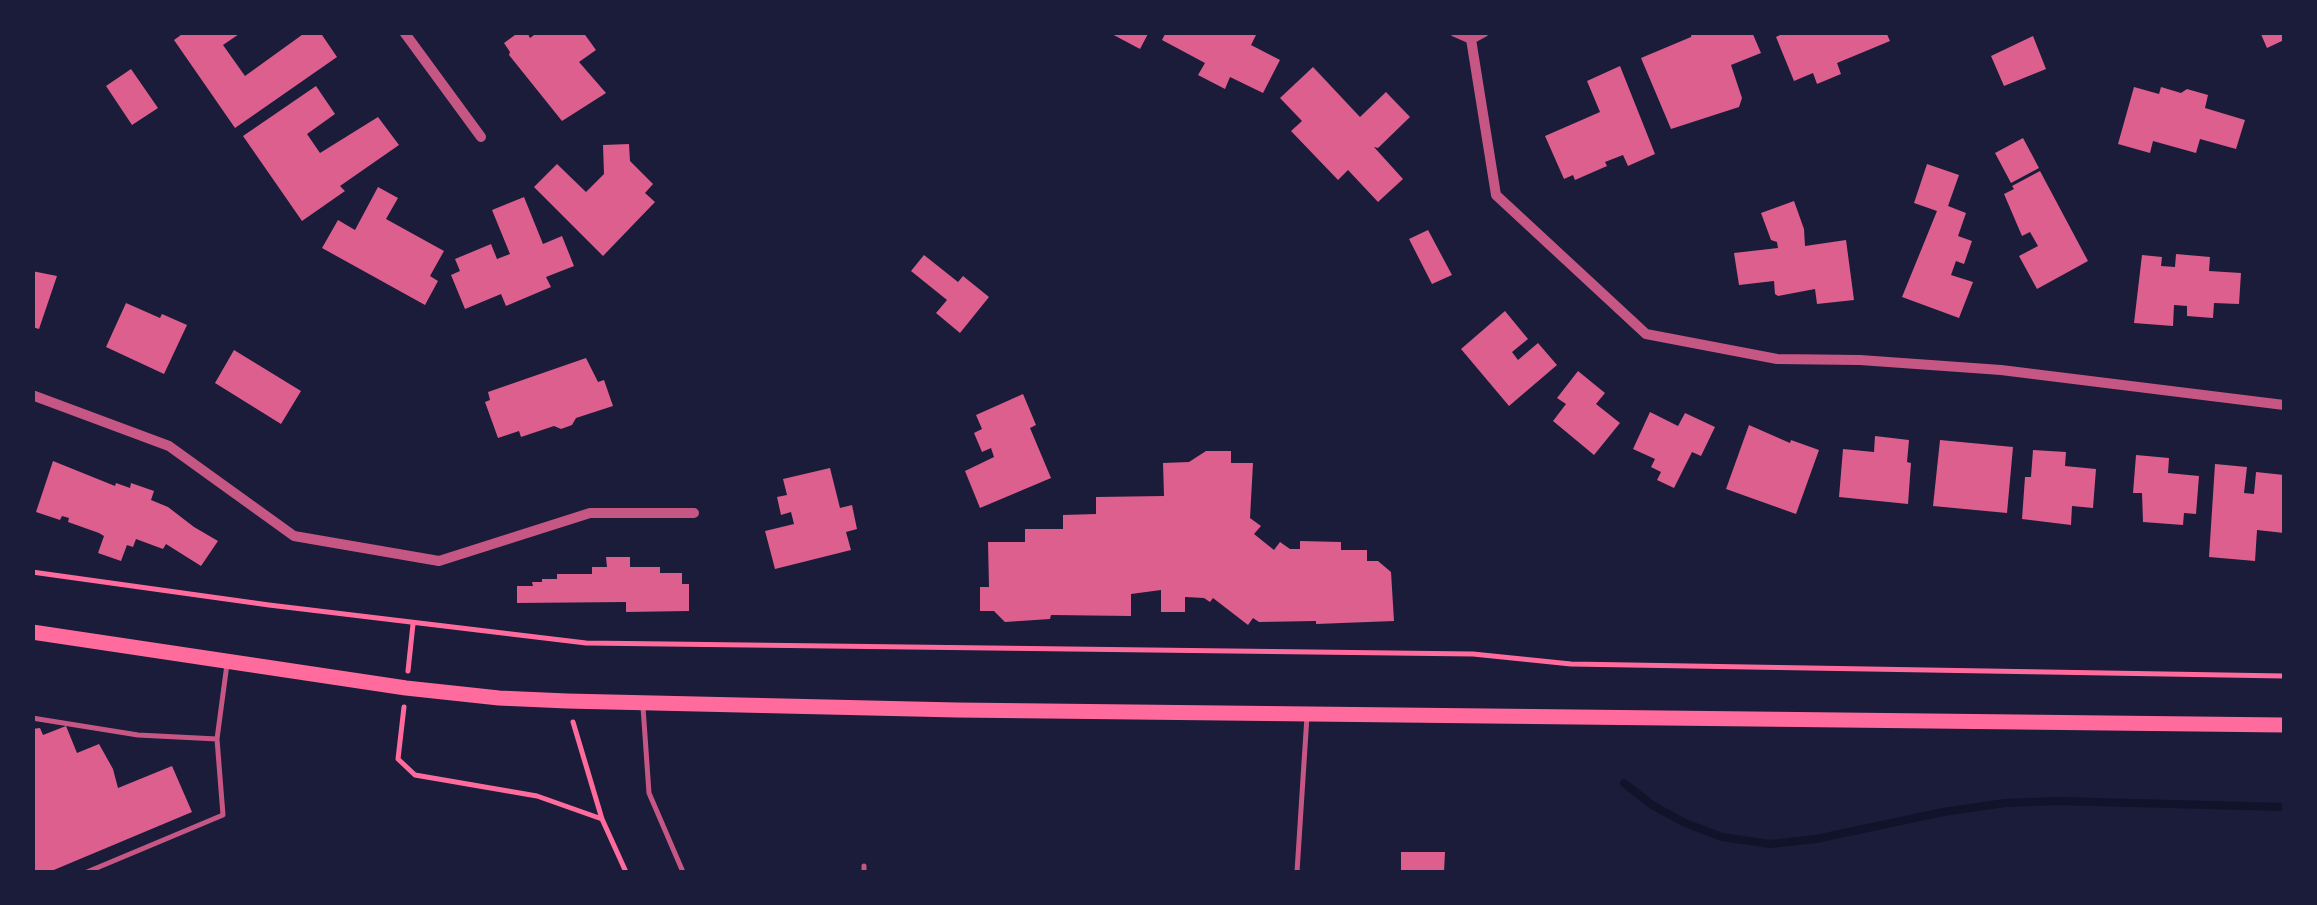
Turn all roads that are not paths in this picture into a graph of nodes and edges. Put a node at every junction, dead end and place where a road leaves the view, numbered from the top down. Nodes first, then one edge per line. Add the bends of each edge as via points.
1 (404, 32) edge
2 (1455, 32) edge
3 (1484, 32) edge
4 (1471, 39) junction
5 (481, 137) dead end
6 (32, 395) edge
7 (2284, 405) edge
8 (694, 513) dead end
9 (32, 632) edge
10 (227, 660) junction
11 (642, 704) junction
12 (1307, 714) junction
13 (32, 718) edge
14 (2284, 726) edge
15 (217, 739) junction
16 (87, 872) edge
17 (683, 872) edge
18 (1297, 872) edge

1 - 5 street
2 - 4 street
3 - 4 street
4 - 7 street via 1496,194 1646,334 1778,358 2001,370
6 - 8 street via 170,446 294,536 439,562 590,513
9 - 10 main road
10 - 11 main road via 406,688
10 - 15 lane
11 - 12 main road
11 - 17 lane via 648,793
12 - 14 main road
12 - 18 lane
13 - 15 lane
15 - 16 lane via 224,814

